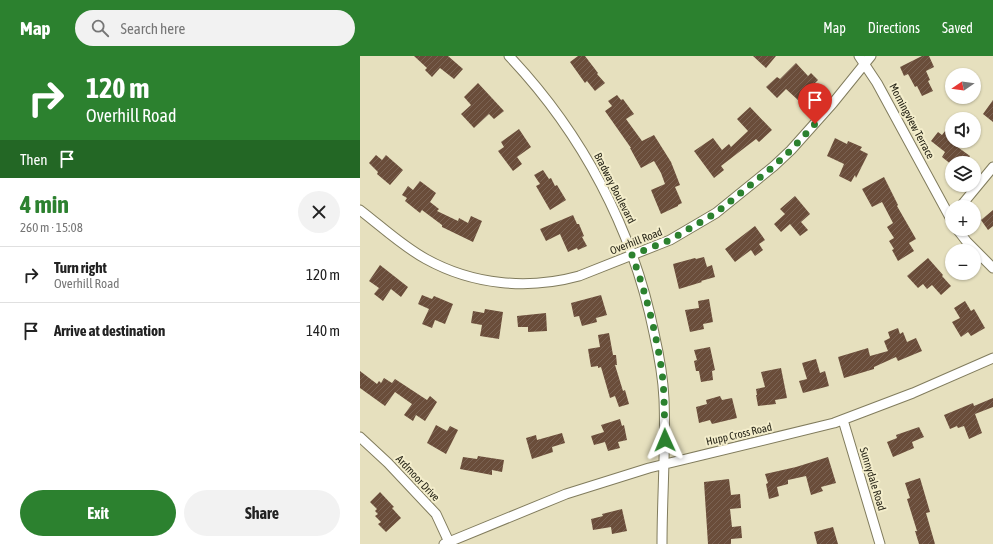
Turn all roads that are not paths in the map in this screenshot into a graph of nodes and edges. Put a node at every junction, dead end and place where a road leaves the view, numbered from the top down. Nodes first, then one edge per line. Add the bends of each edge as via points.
1 (509, 56) edge
2 (865, 58) edge
3 (993, 167) edge
4 (966, 200) edge
5 (945, 206) edge
6 (360, 210) edge
7 (962, 236) edge
8 (632, 255) junction
9 (993, 268) edge
10 (993, 358) edge
11 (843, 420) junction
12 (360, 437) edge
13 (664, 465) junction
14 (446, 543) edge
15 (662, 544) edge
16 (880, 544) edge

1 - 8 street, Bradway Boulevard via 531,79 578,144 607,195
2 - 5 street, Morningview Terrace
2 - 8 street, Overhill Road via 806,134 774,166 704,221 670,240
3 - 4 street
6 - 8 street, Overhill Road via 425,258 465,276 490,282 515,284 564,280
7 - 9 street
8 - 13 street, Bradway Boulevard via 647,303 661,366
10 - 11 street, Hupp Cross Road
11 - 13 street, Hupp Cross Road
11 - 16 street, Sunnydale Road
12 - 14 street, Ardmoor Drive via 436,514
13 - 14 street, Hupp Cross Road via 566,494
13 - 15 street, Bradway Boulevard

